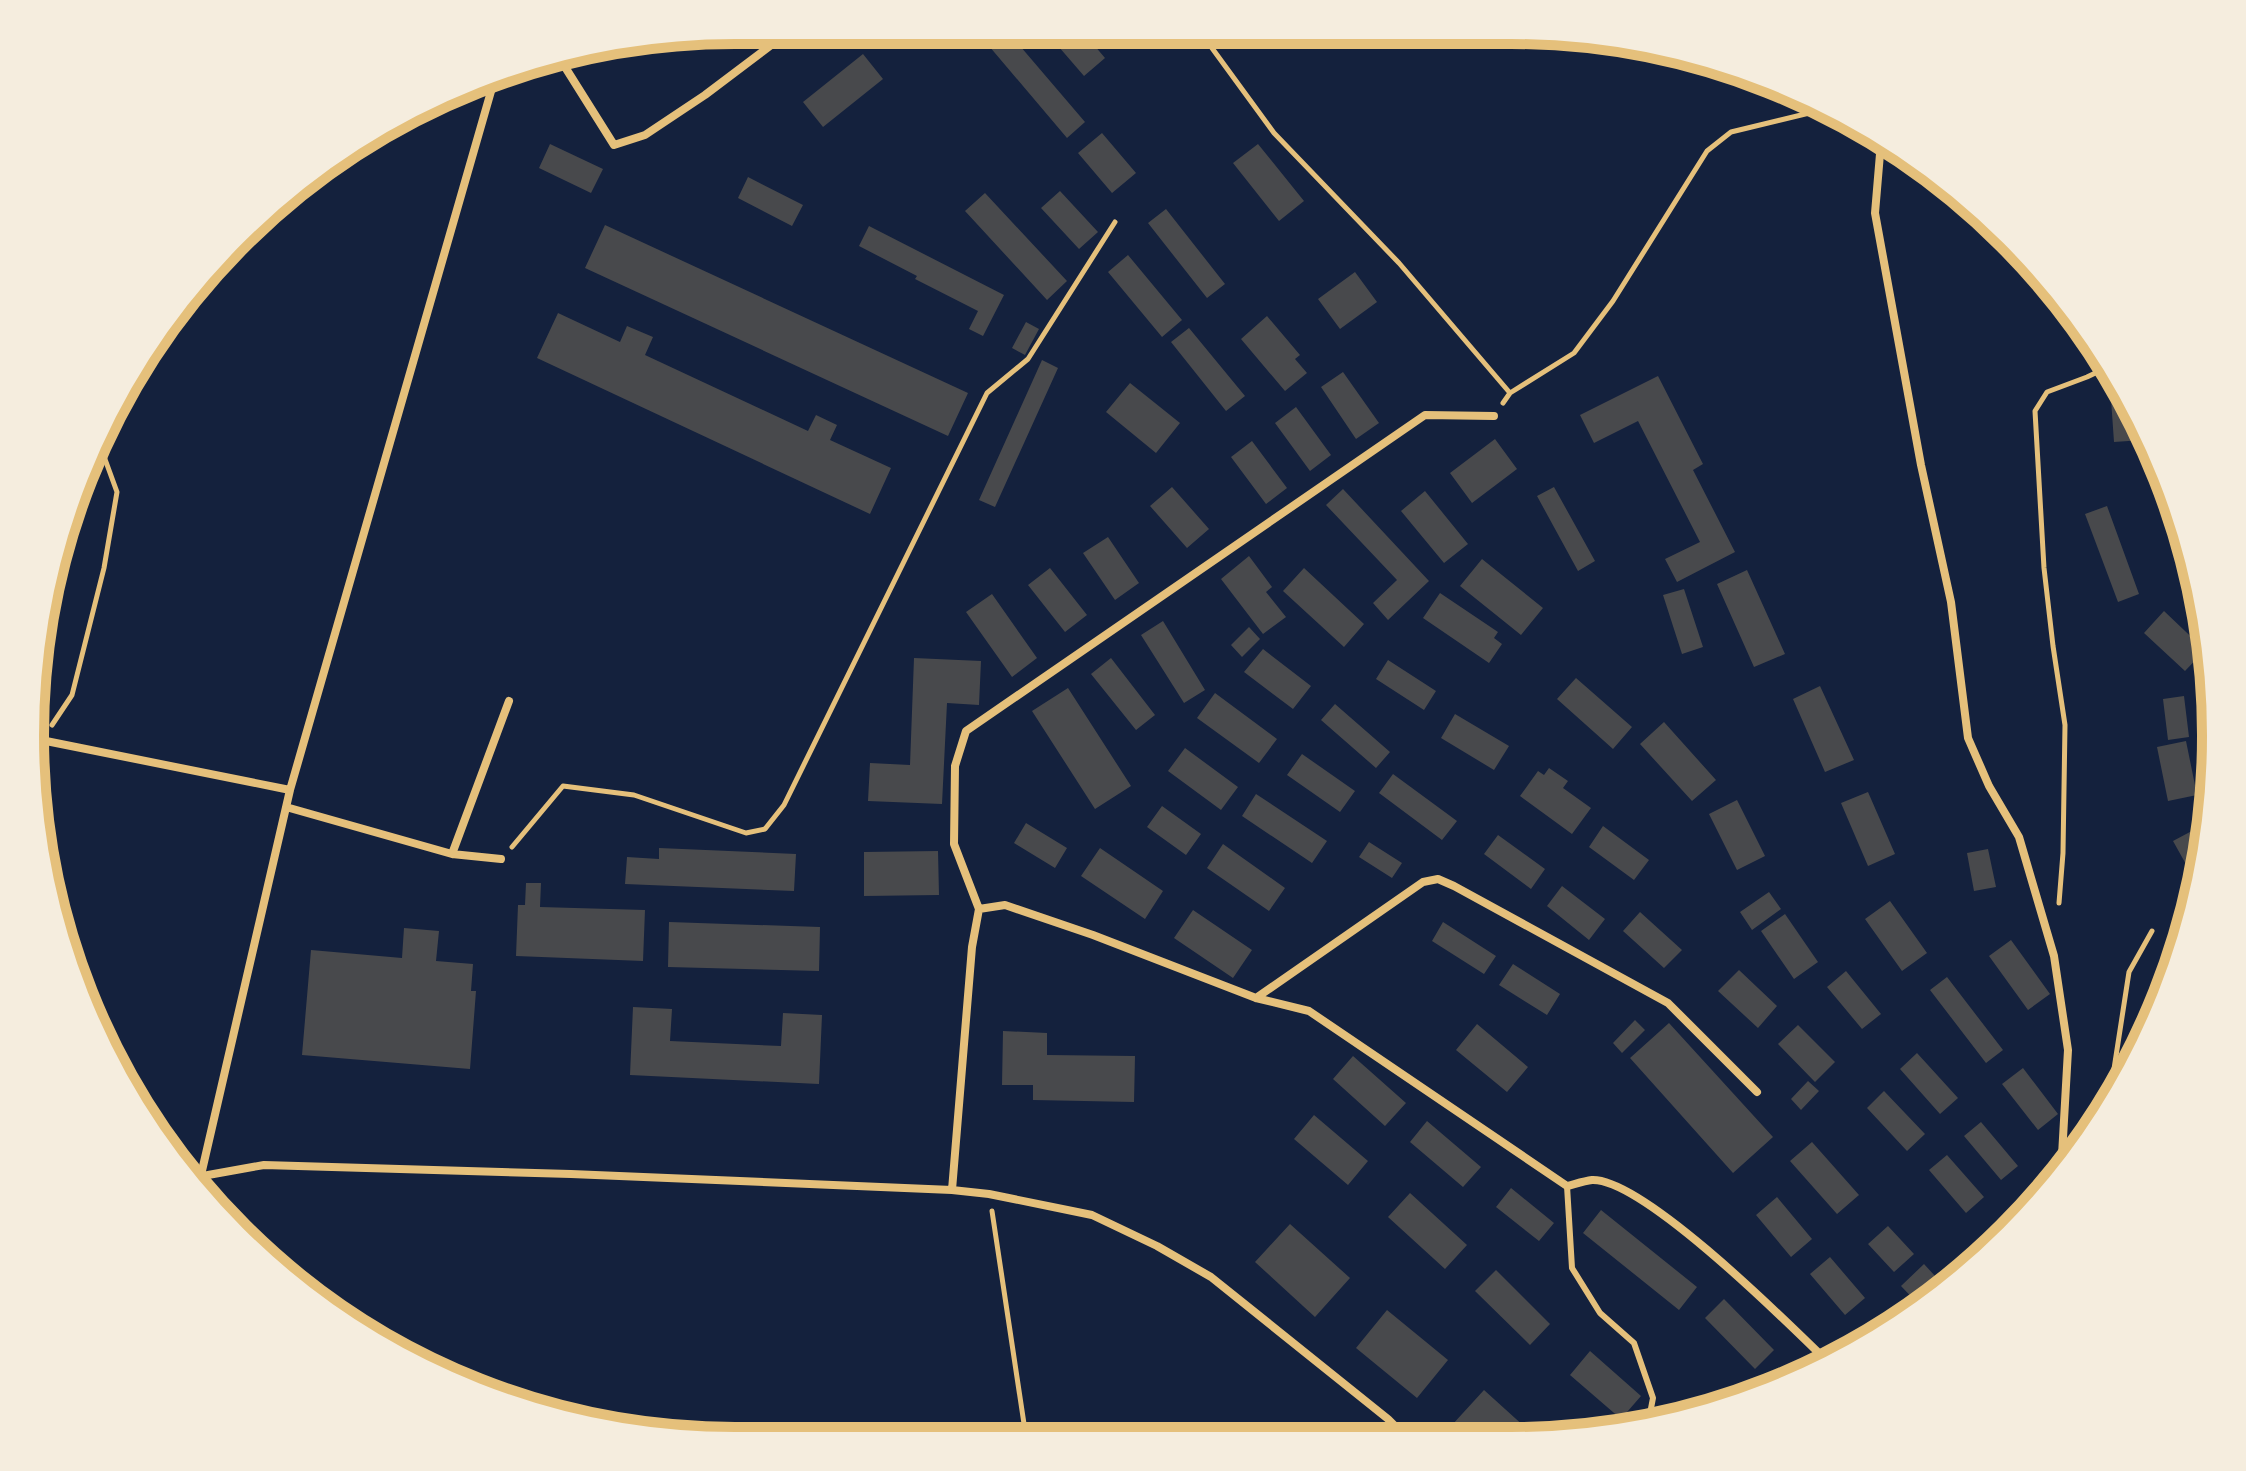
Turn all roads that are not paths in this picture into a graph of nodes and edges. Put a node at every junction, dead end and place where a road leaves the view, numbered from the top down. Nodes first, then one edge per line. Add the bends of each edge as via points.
1 (772, 44) edge
2 (564, 66) edge
3 (492, 89) edge
4 (1880, 152) edge
5 (1494, 416) road end
6 (509, 701) dead end
7 (44, 739) edge
8 (290, 790) junction
9 (286, 807) junction
10 (452, 854) junction
11 (501, 859) road end
12 (979, 909) junction
13 (1256, 998) junction
14 (1757, 1092) dead end
15 (2062, 1151) edge
16 (200, 1172) edge
17 (203, 1175) edge
18 (1567, 1186) junction
19 (952, 1190) junction
20 (1820, 1354) edge
21 (1650, 1413) edge
22 (1396, 1427) edge

1 - 2 street via 645,135 614,145
3 - 8 street
4 - 15 street via 1875,213 1951,602 1968,738 2019,837 2054,956 2068,1050
5 - 12 street via 1425,415 966,731 955,766 954,844
6 - 10 street
7 - 8 street
8 - 9 street
9 - 10 street
9 - 16 street
10 - 11 street
12 - 13 street via 1005,905
12 - 19 street
13 - 14 street via 1423,882 1438,879 1668,1003
13 - 18 street via 1309,1011
17 - 19 street via 264,1165
18 - 20 street via 1593,1180 1630,1192 1699,1243
18 - 21 lane via 1572,1268 1600,1313 1634,1343 1653,1398
19 - 22 street via 1092,1215 1157,1246 1211,1277

